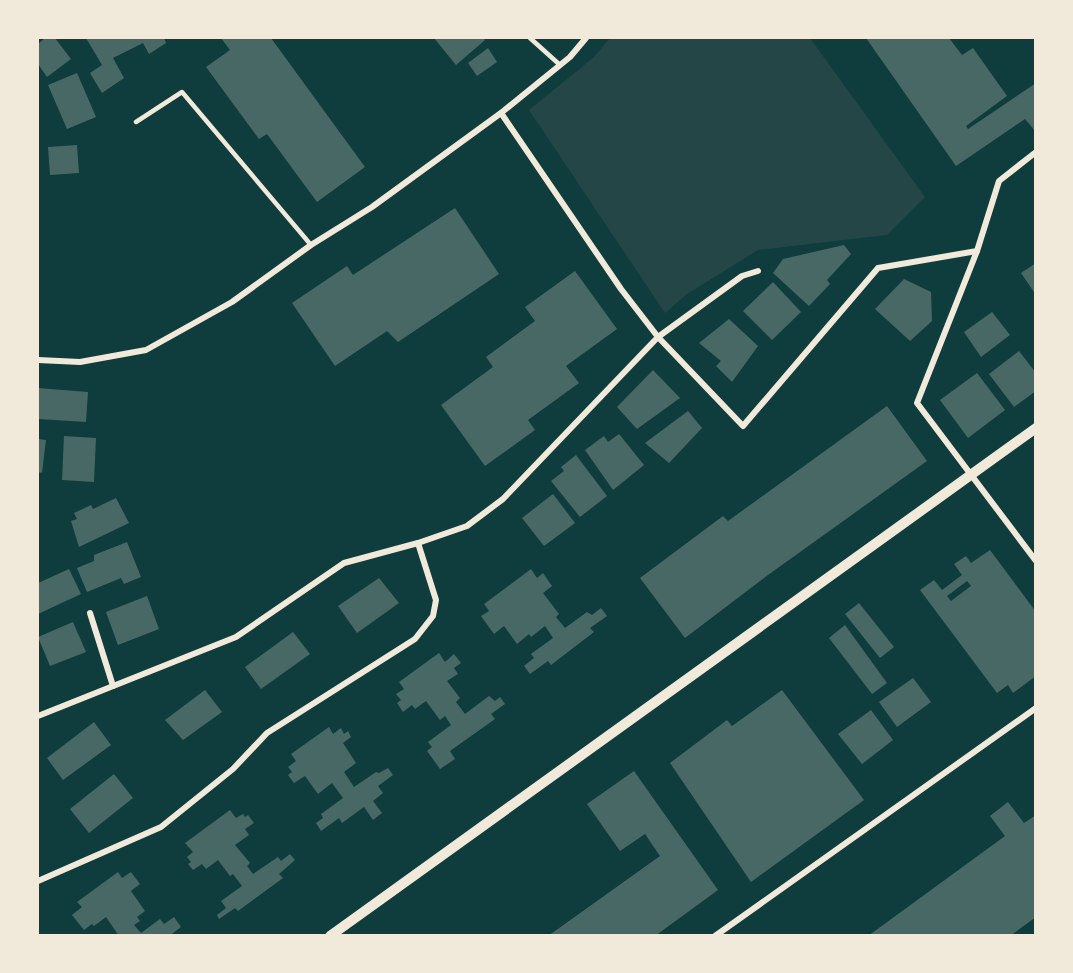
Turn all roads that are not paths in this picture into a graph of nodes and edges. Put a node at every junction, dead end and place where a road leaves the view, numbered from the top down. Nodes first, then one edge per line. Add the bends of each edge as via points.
1 (530, 38) edge
2 (586, 38) edge
3 (560, 65) junction
4 (501, 113) junction
5 (136, 122) dead end
6 (1035, 152) edge
7 (311, 245) junction
8 (977, 251) junction
9 (758, 271) dead end
10 (658, 337) junction
11 (38, 360) edge
12 (1035, 428) edge
13 (971, 475) junction
14 (418, 543) junction
15 (1035, 561) edge
16 (90, 613) dead end
17 (113, 686) junction
18 (1035, 708) edge
19 (38, 716) edge
20 (38, 880) edge
21 (330, 936) edge
22 (715, 936) edge

1 - 3 lane
2 - 3 street
3 - 4 street
4 - 7 street via 372,207
4 - 10 street
5 - 7 lane via 182,92
6 - 8 street via 999,181
7 - 11 street via 232,302 146,350 80,362
8 - 10 street via 878,268 743,426
8 - 13 street via 917,403
9 - 10 street via 742,276
10 - 14 street via 503,499 467,526
12 - 13 street
13 - 15 street
13 - 21 street
14 - 17 street via 344,563 236,637
14 - 20 street via 436,600 433,616 415,639 267,733 233,769 161,827
16 - 17 street
17 - 19 street
18 - 22 street

